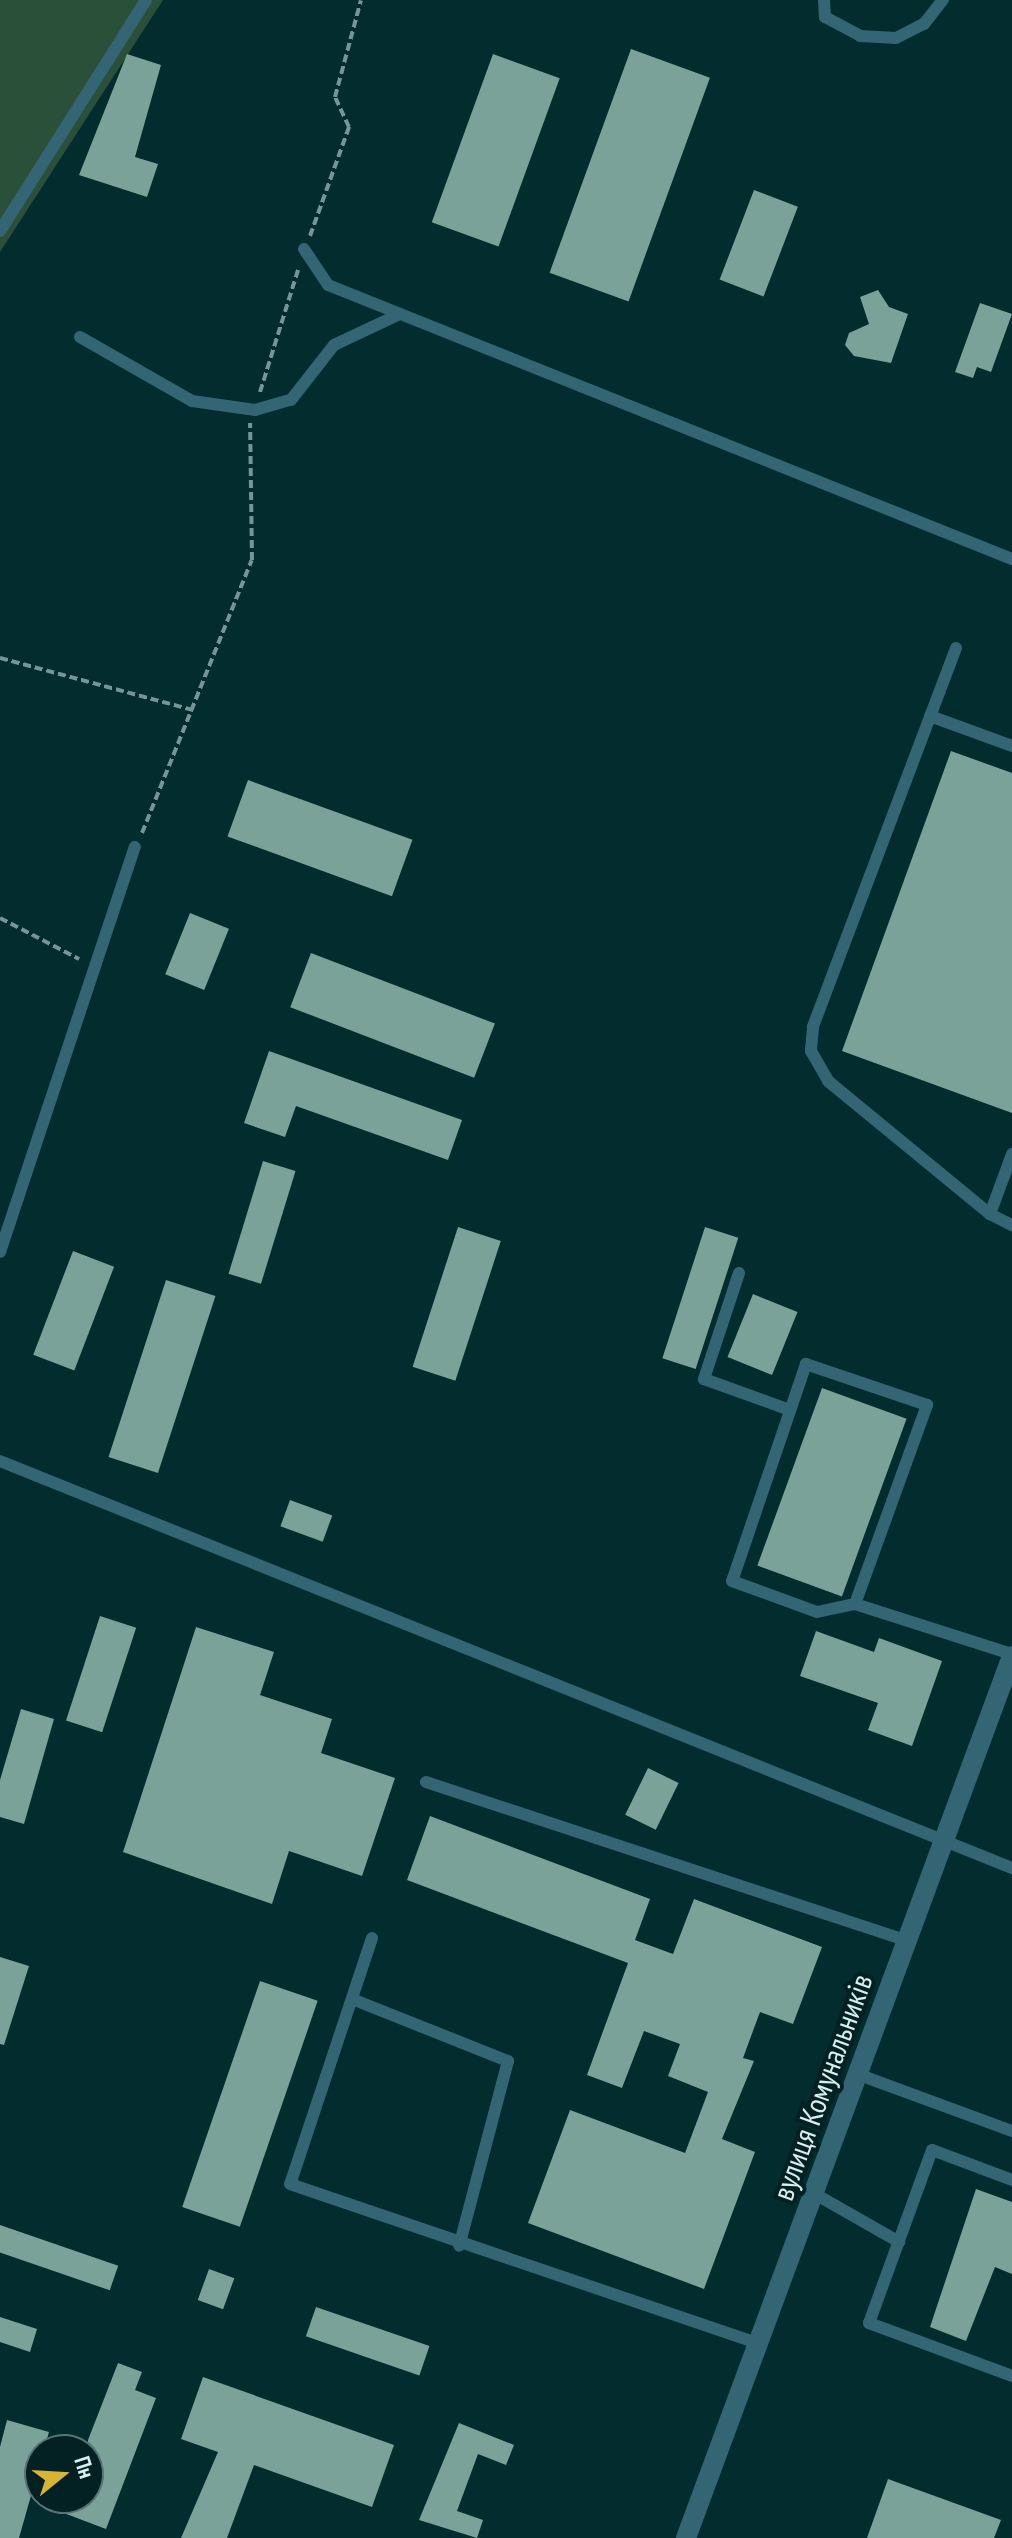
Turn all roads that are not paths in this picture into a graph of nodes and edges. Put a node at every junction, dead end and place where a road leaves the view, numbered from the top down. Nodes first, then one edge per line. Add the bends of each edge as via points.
1 (146, 0) edge
2 (824, 0) edge
3 (943, 0) edge
4 (0, 231) edge
5 (304, 249) road end
6 (400, 314) junction
7 (80, 337) dead end
8 (1012, 559) edge
9 (956, 648) dead end
10 (930, 716) junction
11 (1012, 746) edge
12 (135, 847) road end
13 (1012, 1154) edge
14 (990, 1214) junction
15 (1012, 1225) edge
16 (0, 1252) edge
17 (739, 1273) dead end
18 (790, 1410) junction
19 (0, 1461) edge
20 (855, 1604) junction
21 (1012, 1655) edge
22 (426, 1782) dead end
23 (948, 1841) junction
24 (1012, 1868) edge
25 (372, 1938) dead end
26 (908, 1941) junction
27 (352, 1999) junction
28 (857, 2074) junction
29 (1012, 2131) edge
30 (1012, 2180) edge
31 (815, 2194) junction
32 (899, 2242) junction
33 (459, 2246) junction
34 (759, 2344) junction
35 (1012, 2376) edge
36 (686, 2538) edge

1 - 4 lane
2 - 3 lane via 825,17 860,36 896,38 924,24
5 - 6 lane via 328,285
6 - 7 lane via 334,345 291,400 255,410 192,401
6 - 8 lane
9 - 10 lane
10 - 11 lane
10 - 14 lane via 813,1027 811,1051 828,1081
12 - 16 lane
13 - 14 lane
14 - 15 lane
17 - 18 lane via 704,1379
18 - 20 lane via 732,1581 817,1612
18 - 20 lane via 806,1364 927,1405
19 - 23 lane
20 - 21 lane
21 - 23 street, вулиця Комунальників
22 - 26 lane
23 - 24 lane
23 - 26 street, вулиця Комунальників
25 - 27 lane
26 - 28 street, вулиця Комунальників
27 - 33 lane via 508,2061
27 - 33 lane via 290,2184
28 - 29 lane
28 - 31 street, вулиця Комунальників
30 - 32 lane via 932,2150
31 - 32 lane
31 - 34 street, вулиця Комунальників
32 - 35 lane via 869,2323
33 - 34 lane
34 - 36 street, вулиця Комунальників

